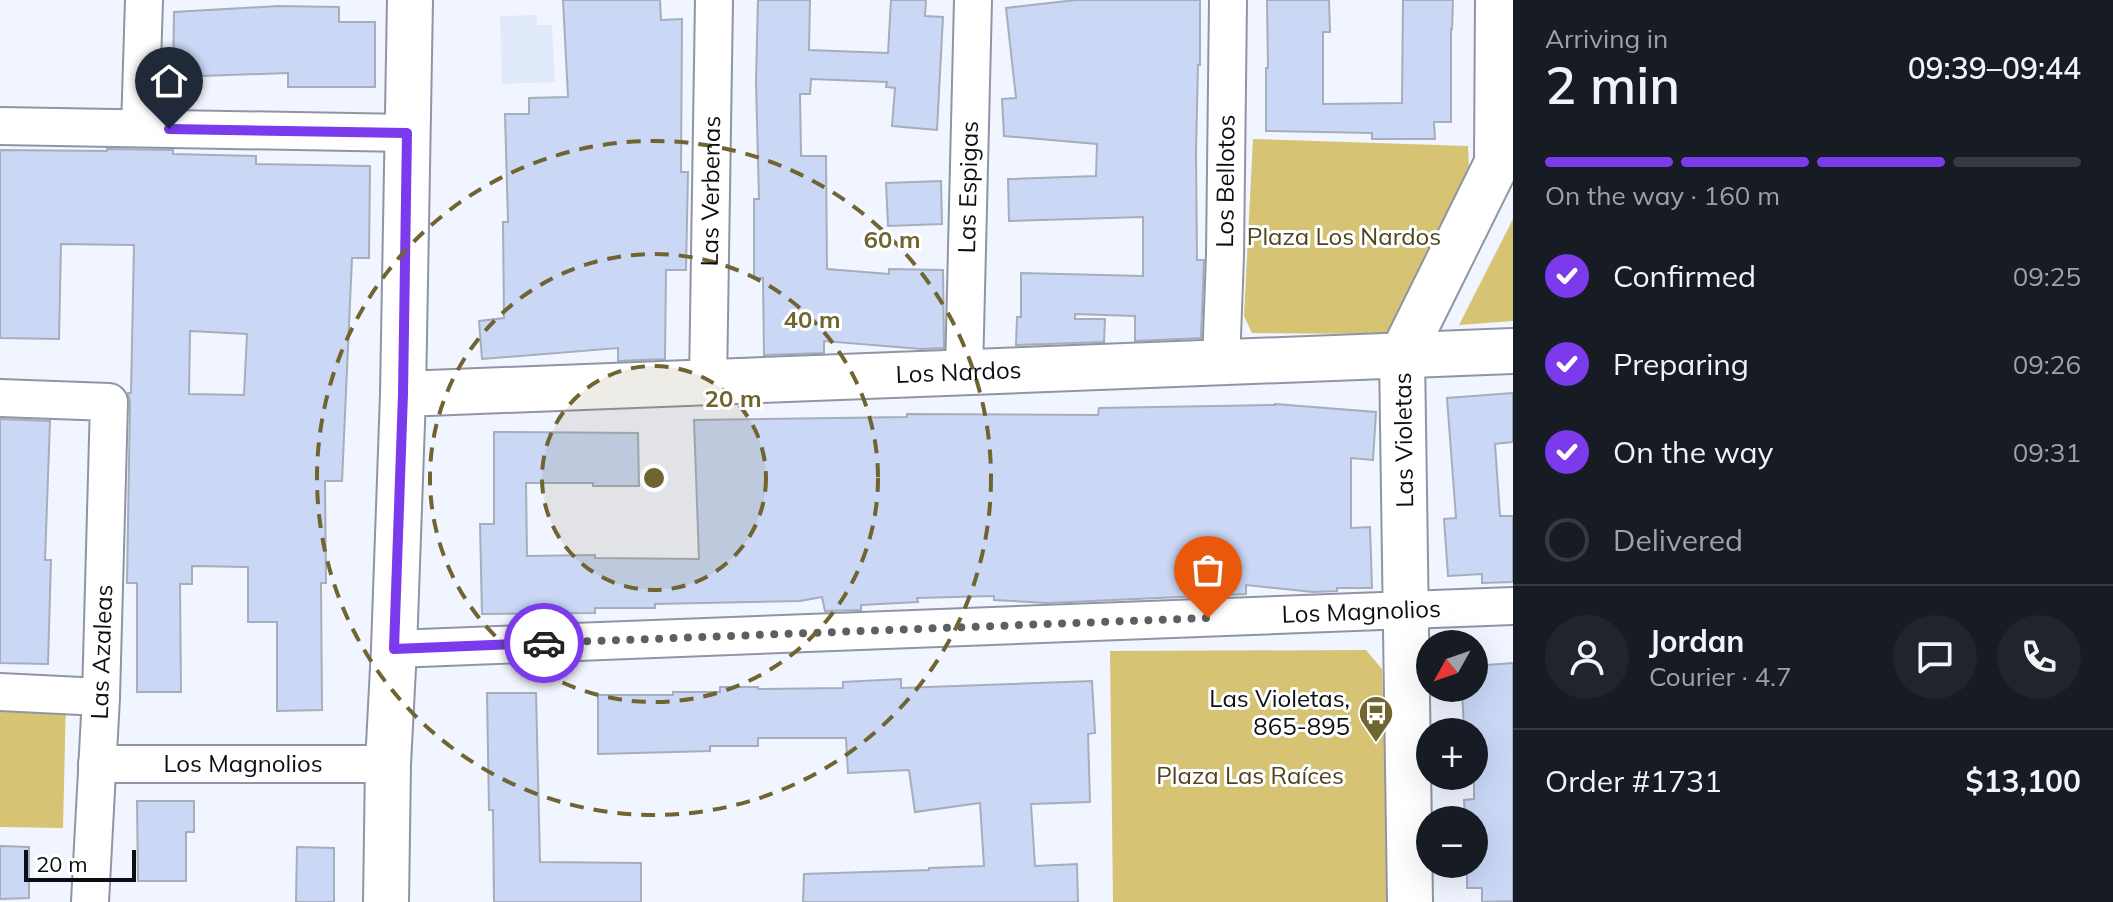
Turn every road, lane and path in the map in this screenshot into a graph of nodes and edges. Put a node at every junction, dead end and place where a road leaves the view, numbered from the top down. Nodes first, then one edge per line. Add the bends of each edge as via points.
1 (144, 0) edge
2 (410, 0) edge
3 (714, 0) edge
4 (973, 0) edge
5 (1228, 0) edge
6 (1498, 0) edge
7 (0, 126) edge
8 (140, 128) junction
9 (407, 133) junction
10 (1513, 351) edge
11 (1402, 355) junction
12 (1221, 363) junction
13 (964, 373) junction
14 (708, 383) junction
15 (403, 394) junction
16 (0, 398) edge
17 (1513, 606) edge
18 (1406, 610) junction
19 (394, 649) junction
20 (0, 692) edge
21 (101, 697) junction
22 (97, 764) junction
23 (388, 764) junction
24 (90, 902) edge
25 (386, 902) edge
26 (1410, 902) edge

1 - 8 street
2 - 9 street
3 - 14 street, Las Verbenas
4 - 13 street, Las Espigas
5 - 12 street, Los Bellotos
6 - 11 street, Las Violetas via 1497,163
7 - 8 street
8 - 9 street
9 - 15 street
10 - 11 street, Los Nardos
11 - 12 street, Los Nardos
11 - 18 street, Las Violetas
12 - 13 street, Los Nardos
13 - 14 street, Los Nardos
14 - 15 street, Los Nardos
15 - 19 street
16 - 21 street, Las Azaleas via 109,402
17 - 18 street, Los Magnolios
18 - 19 street, Los Magnolios
18 - 26 street, Las Violetas
19 - 23 street
20 - 21 street
21 - 22 street, Las Azaleas
22 - 23 street, Los Magnolios
22 - 24 street, Las Azaleas
23 - 25 street

